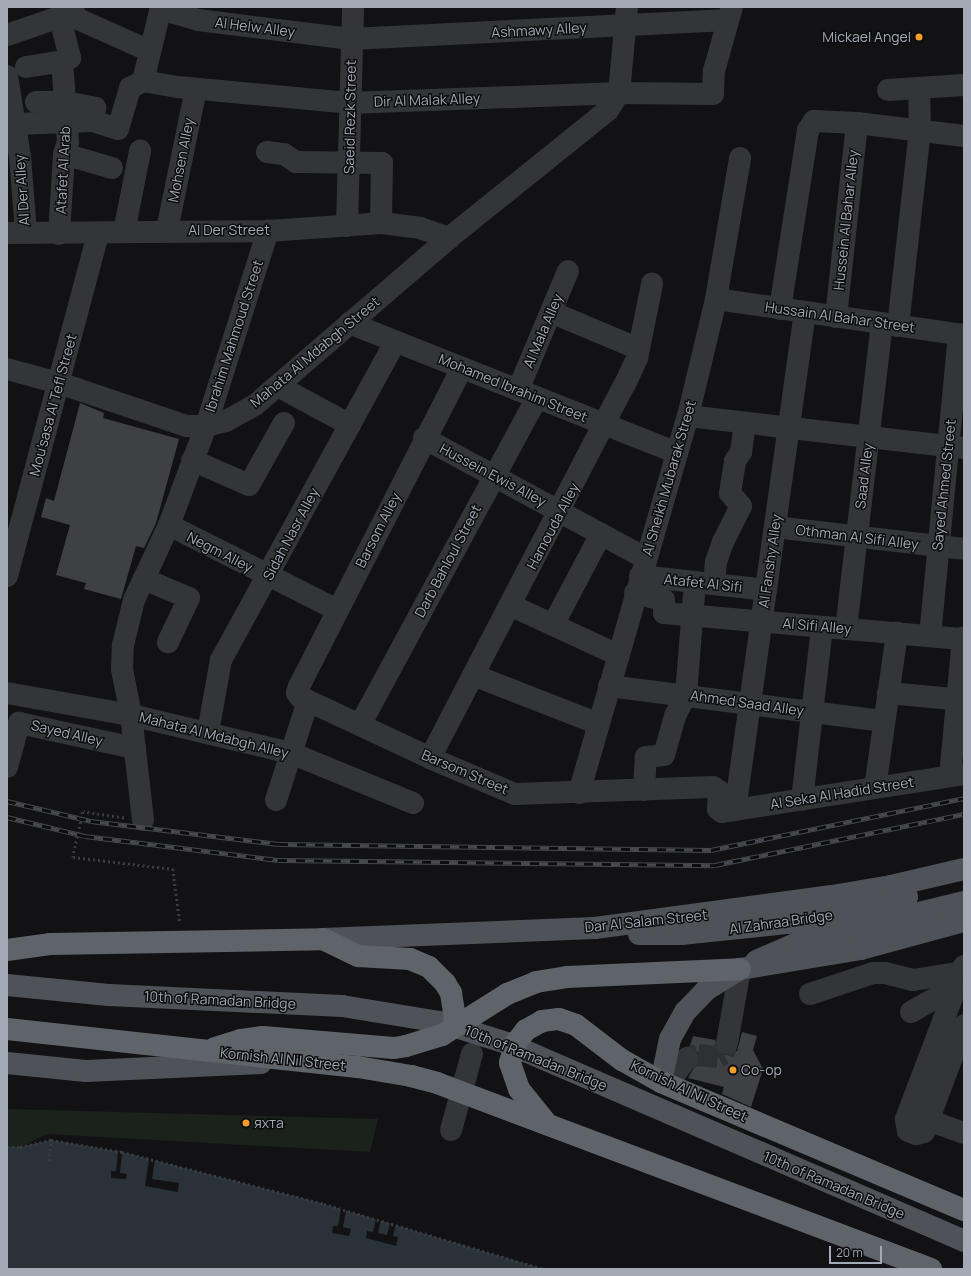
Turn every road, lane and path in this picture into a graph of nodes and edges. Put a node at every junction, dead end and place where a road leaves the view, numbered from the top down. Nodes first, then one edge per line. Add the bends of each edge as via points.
1 (353, 7) edge
2 (161, 8) edge
3 (69, 13) edge
4 (730, 13) edge
5 (626, 16) edge
6 (7, 35) edge
7 (350, 39) junction
8 (150, 51) junction
9 (62, 61) junction
10 (16, 72) edge
11 (143, 81) junction
12 (964, 85) edge
13 (919, 88) junction
14 (196, 89) junction
15 (888, 90) dead end
16 (619, 93) junction
17 (36, 102) dead end
18 (348, 103) junction
19 (66, 112) junction
20 (856, 123) junction
21 (16, 124) junction
22 (920, 131) junction
23 (964, 136) edge
24 (140, 151) dead end
25 (267, 152) dead end
26 (64, 154) junction
27 (740, 158) dead end
28 (350, 163) junction
29 (112, 168) dead end
30 (381, 224) junction
31 (347, 226) junction
32 (167, 230) junction
33 (268, 231) junction
34 (124, 232) junction
35 (16, 233) edge
36 (59, 234) junction
37 (98, 234) junction
38 (450, 238) junction
39 (568, 271) dead end
40 (652, 284) dead end
41 (716, 299) junction
42 (780, 309) junction
43 (551, 312) junction
44 (805, 312) junction
45 (836, 317) junction
46 (349, 323) junction
47 (890, 325) junction
48 (961, 335) edge
49 (395, 342) junction
50 (639, 349) junction
51 (462, 368) junction
52 (7, 369) edge
53 (59, 383) junction
54 (278, 386) junction
55 (527, 394) junction
56 (688, 416) junction
57 (284, 423) dead end
58 (745, 423) junction
59 (350, 425) junction
60 (605, 425) junction
61 (206, 426) junction
62 (789, 428) junction
63 (869, 437) junction
64 (424, 438) junction
65 (956, 447) edge
66 (677, 453) junction
67 (192, 460) junction
68 (494, 476) junction
69 (561, 512) junction
70 (169, 526) junction
71 (775, 527) junction
72 (601, 534) junction
73 (857, 536) junction
74 (939, 546) junction
75 (964, 549) edge
76 (7, 576) edge
77 (640, 576) junction
78 (268, 577) junction
79 (144, 579) junction
80 (704, 583) junction
81 (766, 590) junction
82 (510, 605) junction
83 (337, 610) junction
84 (694, 616) junction
85 (762, 621) junction
86 (553, 625) junction
87 (822, 627) junction
88 (846, 628) junction
89 (897, 633) junction
90 (930, 636) junction
91 (963, 639) edge
92 (168, 642) dead end
93 (618, 655) junction
94 (473, 675) junction
95 (609, 686) junction
96 (7, 693) edge
97 (888, 693) junction
98 (686, 694) junction
99 (303, 697) junction
100 (960, 700) edge
101 (750, 703) junction
102 (811, 712) junction
103 (131, 715) junction
104 (884, 721) junction
105 (599, 724) junction
106 (360, 725) junction
107 (208, 732) junction
108 (136, 748) junction
109 (291, 753) junction
110 (430, 758) junction
111 (7, 767) edge
112 (957, 775) edge
113 (875, 788) junction
114 (644, 790) junction
115 (579, 792) junction
116 (276, 800) dead end
117 (802, 800) junction
118 (413, 803) dead end
119 (727, 811) junction
120 (135, 819) joint
121 (964, 869) edge
122 (964, 882) edge
123 (964, 902) edge
124 (964, 921) edge
125 (595, 928) junction
126 (323, 939) junction
127 (183, 943) junction
128 (7, 950) edge
129 (740, 969) junction
130 (961, 974) edge
131 (7, 985) edge
132 (810, 994) dead end
133 (911, 1012) dead end
134 (964, 1025) edge
135 (453, 1028) junction
136 (7, 1029) edge
137 (727, 1043) tunnel mouth
138 (208, 1052) junction
139 (472, 1054) dead end
140 (687, 1058) tunnel mouth
141 (298, 1061) junction
142 (7, 1063) edge
143 (664, 1083) junction
144 (928, 1120) junction
145 (550, 1127) junction
146 (451, 1130) dead end
147 (964, 1133) edge
148 (51, 1140) junction
149 (7, 1147) edge
150 (49, 1161) dead end
151 (964, 1210) edge
152 (964, 1241) edge
153 (543, 1269) edge
154 (931, 1269) edge

1 - 7 street, Saeid Rezk Street
2 - 7 street, Al Helw Alley via 198,20
2 - 8 street
3 - 6 street
3 - 8 street
3 - 9 street, Atafet Al Arab via 70,58
4 - 5 street, Ashmawy Alley
4 - 16 street, Dir Al Malak Alley via 714,71 713,94
5 - 7 street, Ashmawy Alley
5 - 16 street
7 - 18 street, Saeid Rezk Street
8 - 11 street
9 - 10 street
9 - 19 street, Atafet Al Arab
10 - 21 street, Al Der Alley
11 - 14 street, Dir Al Malak Alley
11 - 19 street via 130,88 118,129
12 - 13 street
13 - 15 street
13 - 22 street, Saad Alley
14 - 18 street, Dir Al Malak Alley
14 - 32 street, Mohsen Alley
16 - 18 street, Dir Al Malak Alley
16 - 38 street, Mahata Al Mdabgh Street via 608,110
17 - 19 street
18 - 28 street, Saeid Rezk Street
19 - 21 street
19 - 26 street, Atafet Al Arab via 68,142
20 - 22 street
20 - 42 street via 814,121 808,130
20 - 45 street, Hussein Al Bahar Alley
21 - 35 street, Al Der Alley
22 - 23 street
22 - 47 street, Saad Alley
24 - 34 street
25 - 28 street via 284,154 296,162
26 - 29 street
26 - 36 street, Atafet Al Arab
27 - 41 street, Al Sheikh Mubarak Street
28 - 30 street via 383,164
28 - 31 street, Saeid Rezk Street
30 - 31 street, Al Der Street
30 - 38 street, Al Der Street via 420,228
31 - 33 street, Al Der Street
32 - 33 street, Al Der Street
32 - 34 street, Al Der Street
33 - 61 street, Ibrahim Mahmoud Street
34 - 37 street, Al Der Street
35 - 36 street, Al Der Street
36 - 37 street, Al Der Street
37 - 53 street, Mou'sasa Al Tefl Street
38 - 46 street, Mahata Al Mdabgh Street
39 - 43 street, Al Mala Alley
40 - 50 street, Hamouda Alley
41 - 42 street, Hussain Al Bahar Street
41 - 56 street, Al Sheikh Mubarak Street
42 - 44 street, Hussain Al Bahar Street
43 - 50 street
43 - 55 street, Al Mala Alley
44 - 45 street, Hussain Al Bahar Street
44 - 62 street, Al Fanshy Alley
45 - 47 street, Hussain Al Bahar Street
46 - 49 street, Mohamed Ibrahim Street
46 - 54 street, Mahata Al Mdabgh Street
47 - 48 street, Hussain Al Bahar Street
47 - 63 street, Saad Alley
48 - 65 street, Sayed Ahmed Street
49 - 51 street, Mohamed Ibrahim Street
49 - 59 street, Sidah Nasr Alley
50 - 60 street, Hamouda Alley
51 - 55 street, Mohamed Ibrahim Street
51 - 64 street, Barsom Alley
52 - 53 street, Ibrahim Mahmoud Street
53 - 61 street, Ibrahim Mahmoud Street via 188,426
53 - 76 street, Mou'sasa Al Tefl Street
54 - 59 street
54 - 61 street, Mahata Al Mdabgh Street via 256,405 226,420
55 - 60 street, Mohamed Ibrahim Street
55 - 68 street, Darb Bahloul Street
56 - 58 street
56 - 66 street, Al Sheikh Mubarak Street
57 - 67 street via 249,485
58 - 62 street
58 - 80 street via 741,452 735,461 730,493 741,506
59 - 78 street, Sidah Nasr Alley
60 - 66 street, Mohamed Ibrahim Street
60 - 69 street, Hamouda Alley
61 - 67 street
62 - 63 street
62 - 71 street, Al Fanshy Alley
63 - 65 street
63 - 73 street, Saad Alley
64 - 68 street, Hussein Ewis Alley
64 - 83 street, Barsom Alley
65 - 74 street, Sayed Ahmed Street
66 - 77 street, Al Sheikh Mubarak Street
67 - 70 street
68 - 69 street, Hussein Ewis Alley
68 - 106 street, Darb Bahloul Street
69 - 72 street, Hussein Ewis Alley
69 - 82 street, Hamouda Alley
70 - 78 street, Negm Alley
70 - 79 street
71 - 73 street, Othman Al Sifi Alley
71 - 81 street, Al Fanshy Alley
72 - 77 street, Hussein Ewis Alley
72 - 86 street
73 - 74 street, Othman Al Sifi Alley
73 - 88 street, Saad Alley
74 - 75 street, Othman Al Sifi Alley
74 - 90 street, Sayed Ahmed Street
77 - 80 street, Atafet Al Sifi
77 - 84 street, Al Sifi Alley via 664,600 664,613
77 - 93 street, Al Sheikh Mubarak Street
78 - 83 street, Negm Alley
78 - 107 street, Sidah Nasr Alley via 219,665
79 - 92 street via 189,598
79 - 103 street via 127,622 123,645 125,692
80 - 81 street, Atafet Al Sifi
80 - 84 street
81 - 85 street, Al Fanshy Alley
82 - 86 street
82 - 94 street, Hamouda Alley
83 - 99 street, Barsom Alley
84 - 85 street, Al Sifi Alley
84 - 98 street
85 - 87 street, Al Sifi Alley
85 - 101 street, Al Fanshy Alley
86 - 93 street
87 - 88 street, Al Sifi Alley
87 - 102 street
88 - 89 street, Al Sifi Alley
89 - 90 street, Al Sifi Alley
89 - 97 street
90 - 91 street, Al Sifi Alley
91 - 100 street
93 - 95 street, Al Sheikh Mubarak Street
94 - 105 street
94 - 110 street, Hamouda Alley
95 - 98 street, Ahmed Saad Alley
95 - 105 street, Al Sheikh Mubarak Street
96 - 103 street, Mahata Al Mdabgh Alley
97 - 100 street
97 - 104 street
98 - 101 street, Ahmed Saad Alley
98 - 114 street via 675,716 664,755 646,757
99 - 106 street, Barsom Street
99 - 109 street, Barsom Alley
100 - 112 street
101 - 102 street, Ahmed Saad Alley
101 - 119 street, Al Fanshy Alley
102 - 104 street, Ahmed Saad Alley
102 - 117 street
103 - 107 street, Mahata Al Mdabgh Alley
103 - 108 street
104 - 113 street
105 - 115 street, Al Sheikh Mubarak Street
106 - 110 street, Barsom Street
107 - 109 street, Mahata Al Mdabgh Alley
108 - 111 street, Sayed Alley via 19,723
108 - 120 street
109 - 116 street, Barsom Alley
109 - 118 street, Mahata Al Mdabgh Alley
110 - 115 street, Barsom Street via 515,794
112 - 113 street, Al Seka Al Hadid Street
113 - 117 street, Al Seka Al Hadid Street
114 - 115 street, Barsom Street
114 - 119 street, Barsom Street via 718,787
117 - 119 street, Al Seka Al Hadid Street
120 - 127 path via 83,812 73,856 173,869
121 - 125 main road, Dar Al Salam Street via 891,886 825,897
122 - 125 main road, Al Zahraa Bridge via 828,916 710,931 652,935
123 - 129 main road, Al Zahraa Bridge via 800,942
124 - 129 main road via 861,949
125 - 126 main road, Dar Al Salam Street
126 - 127 highway
126 - 135 highway via 358,956 410,959 429,967 451,993 455,1017
127 - 128 highway via 50,944
129 - 135 highway via 551,979 521,987
129 - 137 street
129 - 143 main road via 706,990 685,1012 670,1039
130 - 132 street via 913,980 885,973 873,973
130 - 133 street
130 - 144 street via 906,1119 906,1128 920,1134 924,1132
131 - 152 main road, 10th of Ramadan Bridge via 109,995 342,1006 440,1022 507,1044
134 - 144 street
135 - 138 highway via 431,1040 394,1048 263,1038 230,1043
136 - 138 highway, Kornish Al Nil Street
138 - 141 highway, Kornish Al Nil Street
139 - 146 street
140 - 143 street
141 - 142 main road via 86,1071
141 - 145 highway, Kornish Al Nil Street via 411,1076 437,1083
143 - 145 highway, Kornish Al Nil Street via 622,1060 576,1025 559,1019 542,1021 519,1036 510,1062 519,1089
143 - 151 highway, Kornish Al Nil Street
144 - 147 street
145 - 154 highway, Kornish Al Nil Street
148 - 149 path via 20,1147
148 - 150 path
148 - 153 path via 122,1152 324,1204

